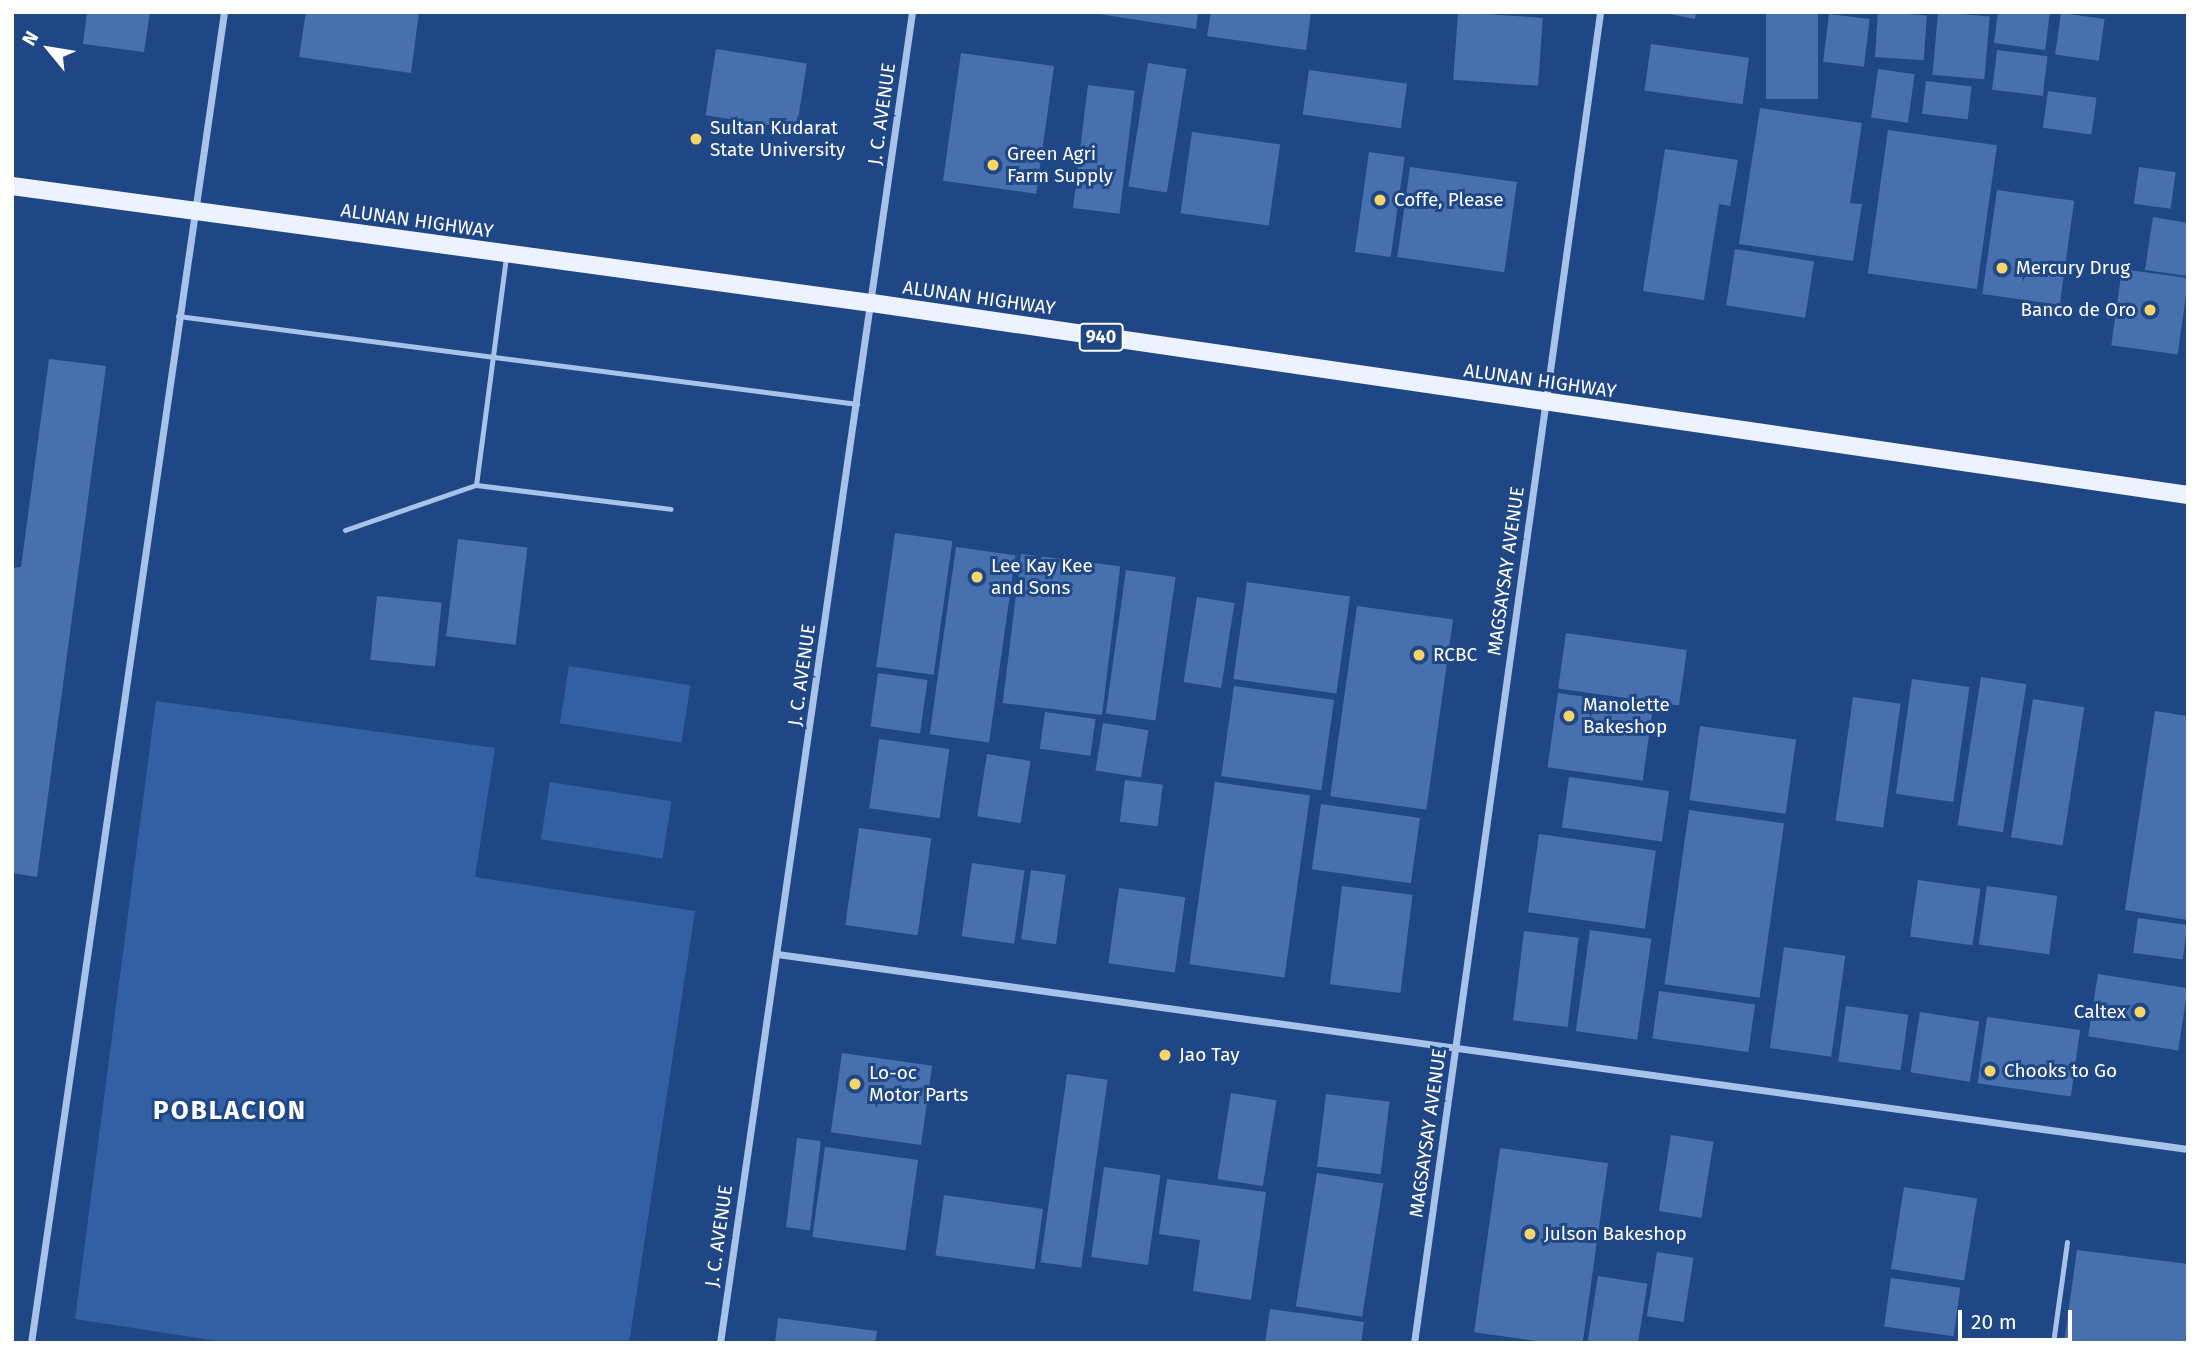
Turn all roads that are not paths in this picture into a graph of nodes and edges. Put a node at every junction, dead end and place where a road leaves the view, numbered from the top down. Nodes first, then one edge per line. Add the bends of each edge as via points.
1 (224, 12) edge
2 (912, 12) edge
3 (1600, 12) edge
4 (12, 186) edge
5 (193, 211) junction
6 (506, 254) junction
7 (872, 303) junction
8 (178, 316) junction
9 (493, 357) junction
10 (1545, 403) junction
11 (857, 404) junction
12 (476, 485) junction
13 (2188, 495) edge
14 (671, 509) dead end
15 (345, 530) dead end
16 (776, 954) junction
17 (1455, 1046) junction
18 (2188, 1149) edge
19 (2067, 1242) dead end
20 (31, 1343) edge
21 (720, 1343) edge
22 (1414, 1343) edge
23 (2053, 1343) edge

1 - 5 street
2 - 7 street, J. C. AVENUE
3 - 10 street, MAGSAYSAY AVENUE
4 - 5 main road, ALUNAN HIGHWAY / 940
5 - 6 main road, ALUNAN HIGHWAY / 940
5 - 8 street
6 - 7 main road, ALUNAN HIGHWAY / 940
6 - 9 lane
7 - 10 main road, ALUNAN HIGHWAY / 940
7 - 11 street, J. C. AVENUE
8 - 9 lane
8 - 20 street
9 - 11 lane
9 - 12 lane
10 - 13 main road, ALUNAN HIGHWAY / 940
10 - 17 street, MAGSAYSAY AVENUE
11 - 16 street, J. C. AVENUE
12 - 14 lane
12 - 15 lane
16 - 17 street
16 - 21 street, J. C. AVENUE
17 - 18 street
17 - 22 street, MAGSAYSAY AVENUE
19 - 23 lane

